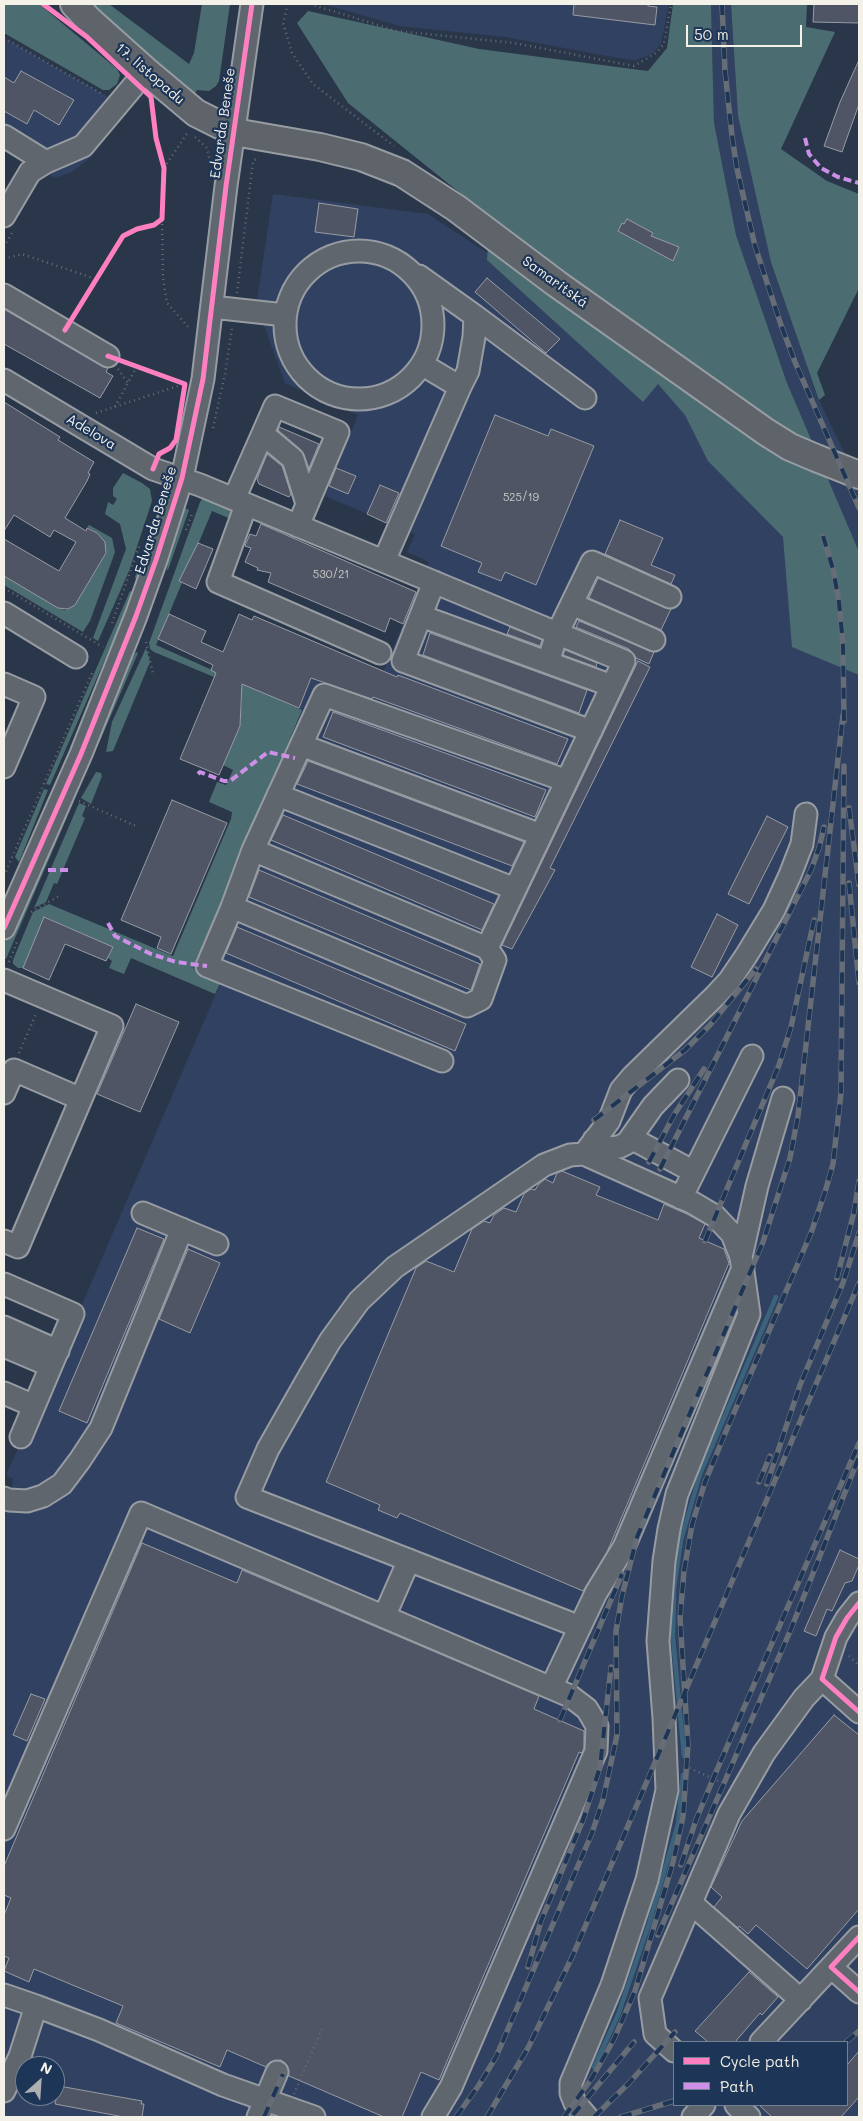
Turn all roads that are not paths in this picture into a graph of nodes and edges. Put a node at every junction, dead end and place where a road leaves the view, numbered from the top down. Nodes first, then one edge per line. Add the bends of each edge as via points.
1 (74, 4) edge
2 (252, 4) edge
3 (146, 71) junction
4 (234, 132) junction
5 (4, 136) edge
6 (46, 162) junction
7 (4, 216) edge
8 (410, 269) junction
9 (4, 295) edge
10 (212, 307) junction
11 (285, 315) junction
12 (475, 316) junction
13 (108, 356) road end
14 (423, 365) junction
15 (4, 380) edge
16 (460, 387) junction
17 (585, 398) dead end
18 (263, 434) junction
19 (859, 475) edge
20 (182, 478) junction
21 (240, 502) junction
22 (308, 504) junction
23 (298, 526) junction
24 (384, 561) junction
25 (434, 582) junction
26 (670, 598) dead end
27 (572, 604) junction
28 (4, 614) edge
29 (421, 616) junction
30 (558, 634) junction
31 (654, 640) dead end
32 (380, 653) dead end
33 (76, 657) dead end
34 (548, 662) junction
35 (4, 684) edge
36 (612, 686) junction
37 (591, 731) junction
38 (301, 744) junction
39 (4, 768) edge
40 (567, 781) junction
41 (278, 795) junction
42 (806, 814) dead end
43 (541, 835) junction
44 (253, 850) junction
45 (515, 889) junction
46 (232, 907) junction
47 (4, 928) edge
48 (487, 948) junction
49 (4, 980) edge
50 (752, 1056) dead end
51 (442, 1061) dead end
52 (678, 1080) dead end
53 (4, 1093) edge
54 (784, 1098) dead end
55 (81, 1099) junction
56 (631, 1138) junction
57 (589, 1147) junction
58 (694, 1172) junction
59 (680, 1198) junction
60 (143, 1213) dead end
61 (182, 1229) junction
62 (4, 1241) edge
63 (217, 1244) dead end
64 (742, 1263) junction
65 (4, 1284) edge
66 (4, 1327) edge
67 (4, 1346) edge
68 (54, 1359) junction
69 (4, 1393) edge
70 (34, 1406) junction
71 (21, 1437) dead end
72 (4, 1498) edge
73 (409, 1560) junction
74 (859, 1603) edge
75 (384, 1617) junction
76 (580, 1627) junction
77 (822, 1679) junction
78 (551, 1688) junction
79 (859, 1712) edge
80 (4, 1829) edge
81 (692, 1903) junction
82 (859, 1937) edge
83 (831, 1967) junction
84 (859, 1992) edge
85 (4, 1995) edge
86 (801, 2000) junction
87 (36, 2006) junction
88 (762, 2041) edge
89 (673, 2050) edge
90 (277, 2072) dead end
91 (4, 2091) edge
92 (703, 2106) edge
93 (737, 2106) edge
94 (262, 2109) edge
95 (313, 2117) edge
96 (433, 2117) edge
97 (587, 2117) edge
98 (693, 2117) edge
99 (749, 2117) edge

1 - 3 main road, 17. listopadu
2 - 4 street, Edvarda Beneše
3 - 4 main road, 17. listopadu via 196,113
3 - 6 street via 83,146
4 - 10 street, Edvarda Beneše
4 - 19 main road, Samaritská via 361,157 402,173 456,208 766,432
5 - 6 street
6 - 7 street via 30,172
8 - 11 street via 390,256 368,250 345,251 323,259 304,273 291,292
8 - 12 street
8 - 14 street via 426,290 434,315 433,341
9 - 13 street
10 - 11 street
10 - 20 street, Edvarda Beneše via 203,379
11 - 14 street via 286,340 295,363 312,383 334,395 359,400 384,396 406,384
12 - 16 street via 468,371
12 - 17 street
14 - 16 street
15 - 20 street, Adelova via 153,469
16 - 24 street
18 - 21 street
18 - 22 street via 293,459
18 - 22 street via 275,406 338,432
20 - 21 street, Adelova
20 - 47 street, Edvarda Beneše via 136,616
21 - 23 street, Adelova
21 - 32 street via 218,582
22 - 23 street
23 - 24 street, Adelova
24 - 25 street, Adelova
25 - 29 street
25 - 30 street, Adelova
26 - 27 street via 592,562
27 - 30 street
27 - 31 street
28 - 33 street
29 - 34 street
29 - 37 street via 403,661
30 - 34 street
30 - 36 street, Adelova via 624,661
34 - 36 street
35 - 39 street via 34,697
36 - 37 street
37 - 40 street
38 - 40 street via 324,695
38 - 41 street
38 - 43 street
40 - 43 street
41 - 44 street
41 - 45 street
42 - 57 street via 802,844 790,875 774,910 746,956 729,981 621,1090 609,1121
43 - 45 street
44 - 46 street
44 - 48 street
45 - 48 street
46 - 48 street via 466,1006 481,999 495,960
46 - 51 street via 208,966
49 - 55 street via 112,1026
50 - 58 street
52 - 56 street via 653,1106
53 - 55 street via 14,1070
54 - 64 street via 757,1186
55 - 62 street via 18,1247
56 - 57 street via 619,1148
56 - 58 street
57 - 59 street
57 - 73 street via 544,1165 395,1267 359,1301 330,1340 268,1448 247,1497
58 - 59 street
59 - 64 street via 715,1216 732,1234
60 - 61 street
61 - 63 street
61 - 72 street via 101,1428 80,1460 62,1484 43,1496 27,1501
64 - 76 street via 624,1548 596,1593
64 - 97 street via 750,1314 677,1494 669,1529 658,1641 667,1790 647,1880 612,1986 571,2083 575,2103
65 - 68 street via 73,1314
66 - 68 street
67 - 68 street
68 - 70 street
69 - 70 street
70 - 71 street
73 - 75 street
73 - 76 street
74 - 77 street via 836,1636
75 - 78 street
75 - 80 street via 141,1513
76 - 78 street
77 - 79 street
77 - 81 street via 764,1753 729,1814
78 - 96 street via 570,1696 587,1709 597,1726 596,1751 451,2087
81 - 86 street
81 - 89 street via 650,1998 655,2034
82 - 83 street
83 - 84 street
83 - 86 street
85 - 87 street
86 - 88 street
87 - 91 street via 20,2056
87 - 94 street via 223,2085
90 - 94 street
92 - 98 street
93 - 99 street
94 - 95 street

